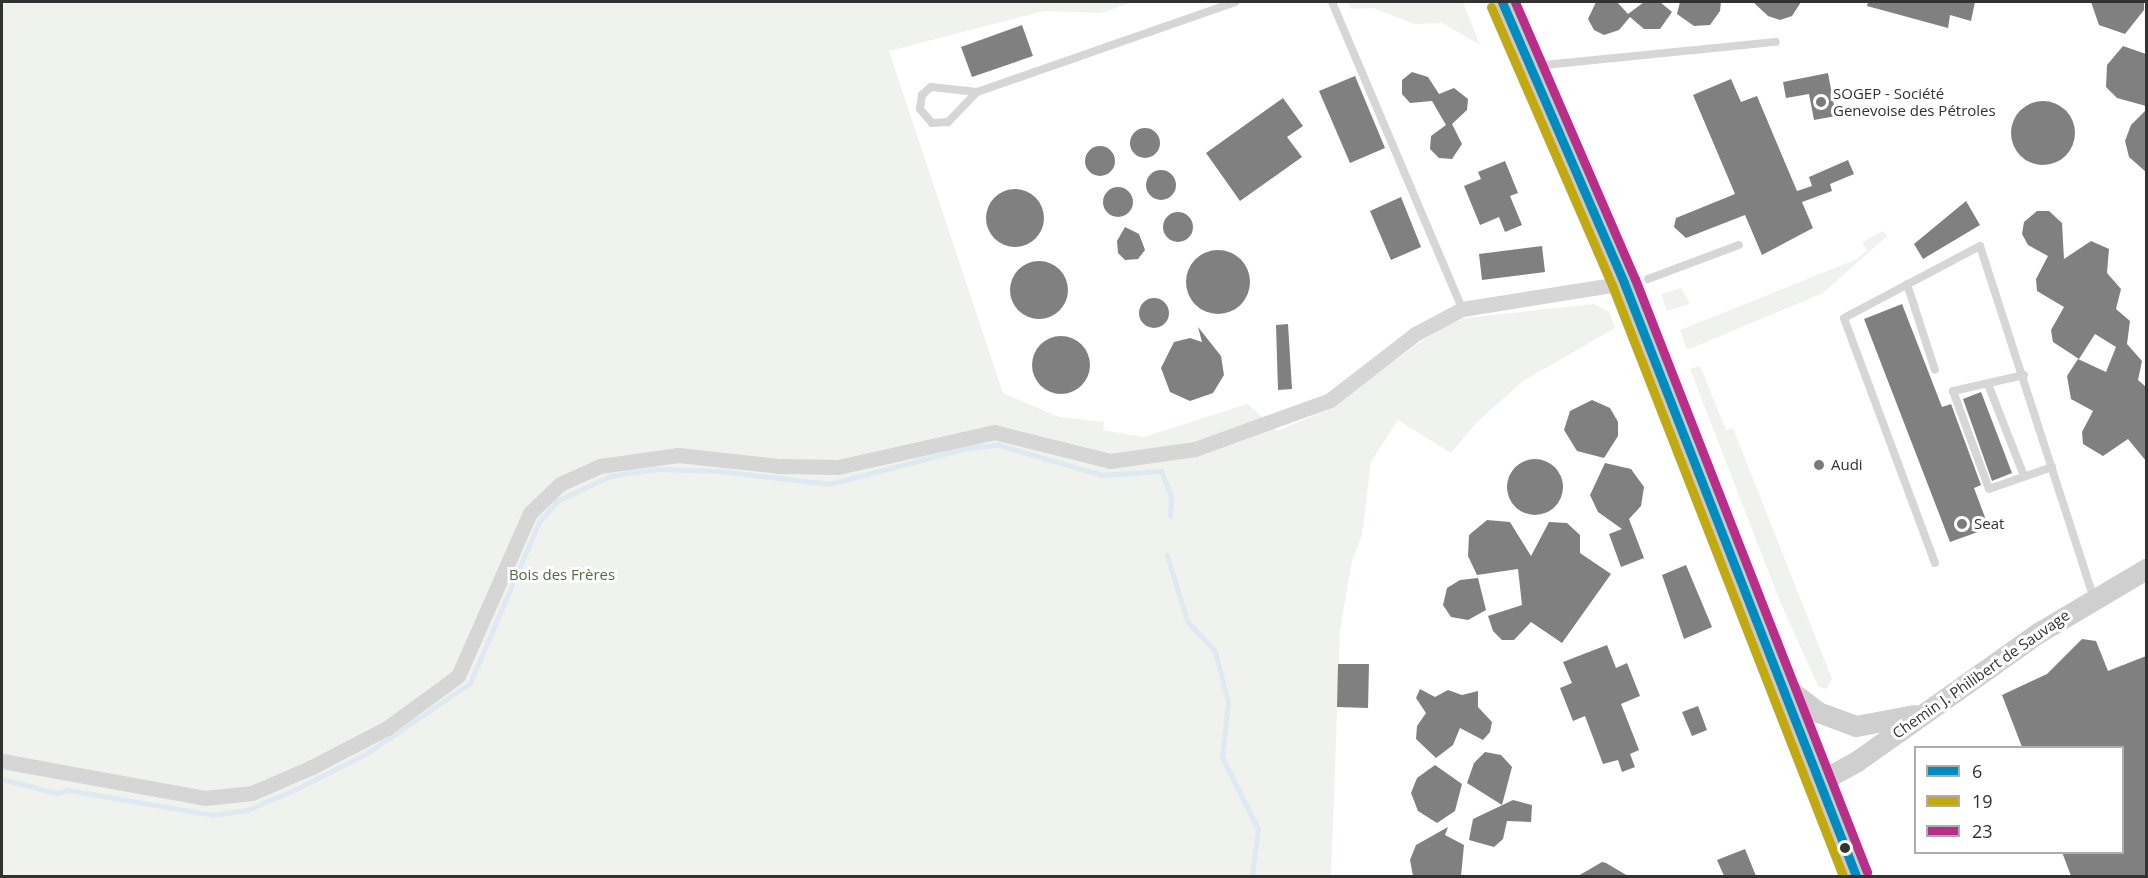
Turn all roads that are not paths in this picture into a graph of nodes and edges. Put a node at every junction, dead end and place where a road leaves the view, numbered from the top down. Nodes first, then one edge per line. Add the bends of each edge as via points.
1 (1235, 2) edge
2 (1332, 2) edge
3 (1503, 2) edge
4 (1776, 42) dead end
5 (1529, 67) junction
6 (977, 92) junction
7 (1739, 245) dead end
8 (1648, 279) dead end
9 (1624, 283) junction
10 (1907, 284) junction
11 (1462, 309) junction
12 (1935, 370) dead end
13 (2024, 375) junction
14 (1988, 384) junction
15 (2052, 466) junction
16 (2024, 476) junction
17 (1935, 563) dead end
18 (2146, 569) edge
19 (2094, 599) junction
20 (1780, 683) junction
21 (1923, 713) junction
22 (2, 761) edge
23 (1819, 782) junction
24 (1852, 874) edge

1 - 6 lane
2 - 11 lane
3 - 5 main road
4 - 5 lane
5 - 9 main road
6 - 6 lane via 931,87 922,95 920,109 932,123 948,122
7 - 8 lane
9 - 11 street
9 - 20 main road
10 - 12 lane
10 - 13 lane via 1980,246
10 - 17 lane via 1844,318
11 - 22 street via 1415,334 1330,400 1195,449 1110,461 1006,432 984,432 838,467 678,455 600,466 560,484 530,513 458,676 387,728 252,794 204,798
13 - 14 lane
13 - 15 lane
14 - 16 lane
14 - 16 lane via 1953,391 1989,489
15 - 16 lane
15 - 19 lane
18 - 19 street, Chemin J. Philibert de Sauvage
19 - 21 street, Chemin J. Philibert de Sauvage
20 - 21 street via 1818,712 1856,726
20 - 23 main road
21 - 23 street, Chemin J. Philibert de Sauvage
23 - 24 main road

